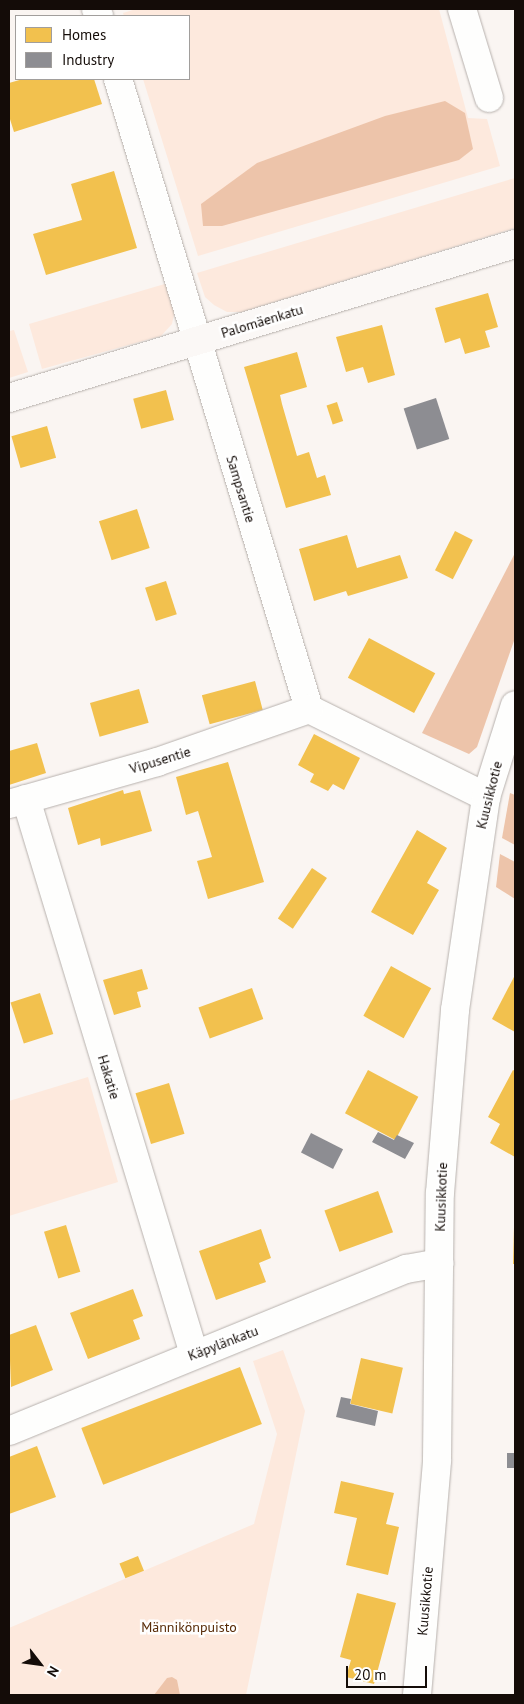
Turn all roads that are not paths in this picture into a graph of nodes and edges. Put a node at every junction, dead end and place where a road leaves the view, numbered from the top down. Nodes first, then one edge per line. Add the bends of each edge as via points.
1 (462, 9) edge
2 (118, 80) edge
3 (489, 98) dead end
4 (515, 244) edge
5 (198, 340) junction
6 (9, 398) edge
7 (515, 705) edge
8 (309, 709) junction
9 (486, 797) junction
10 (17, 801) edge
11 (439, 1263) junction
12 (194, 1354) junction
13 (9, 1431) edge
14 (417, 1695) edge

1 - 3 street
2 - 5 street, Sampsantie
4 - 5 street, Palomäenkatu
5 - 6 street, Palomäenkatu
5 - 8 street, Sampsantie
7 - 9 street, Kuusikkotie
8 - 9 street
8 - 10 street, Vipusentie via 157,762
9 - 11 street, Kuusikkotie via 455,1010 440,1193
10 - 12 street, Hakatie
11 - 12 street, Käpylänkatu via 406,1269
11 - 14 street, Kuusikkotie via 437,1460
12 - 13 street, Käpylänkatu

